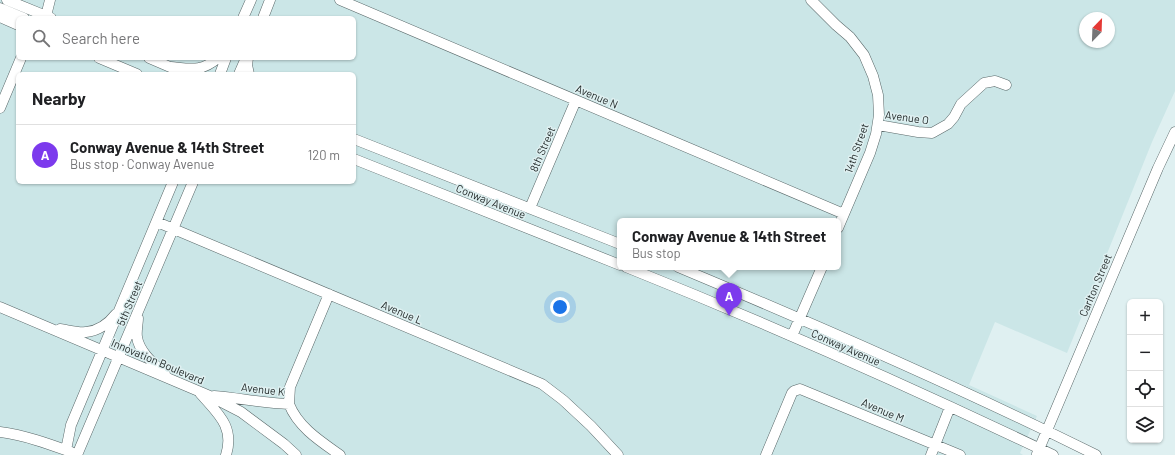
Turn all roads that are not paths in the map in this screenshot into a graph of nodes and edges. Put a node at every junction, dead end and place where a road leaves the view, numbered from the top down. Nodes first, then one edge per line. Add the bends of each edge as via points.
1 (50, 0) edge
2 (251, 0) edge
3 (270, 0) edge
4 (340, 0) edge
5 (811, 0) edge
6 (11, 1) edge
7 (0, 8) edge
8 (30, 14) edge
9 (19, 16) edge
10 (42, 16) edge
11 (48, 16) edge
12 (244, 16) edge
13 (264, 16) edge
14 (0, 17) edge
15 (16, 24) edge
16 (20, 60) edge
17 (104, 60) edge
18 (154, 60) edge
19 (215, 60) edge
20 (225, 60) edge
21 (246, 60) edge
22 (247, 60) edge
23 (171, 67) junction
24 (132, 72) edge
25 (183, 72) edge
26 (221, 72) edge
27 (240, 72) edge
28 (249, 72) edge
29 (1006, 85) dead end
30 (576, 100) junction
31 (0, 108) edge
32 (878, 125) junction
33 (1175, 132) edge
34 (356, 140) edge
35 (356, 160) edge
36 (172, 184) edge
37 (192, 184) edge
38 (530, 208) junction
39 (844, 214) junction
40 (841, 221) edge
41 (157, 222) junction
42 (173, 228) junction
43 (617, 243) edge
44 (617, 263) edge
45 (633, 270) edge
46 (685, 270) edge
47 (821, 270) edge
48 (329, 294) junction
49 (0, 307) edge
50 (120, 310) junction
51 (138, 312) junction
52 (800, 319) junction
53 (48, 328) junction
54 (792, 336) junction
55 (103, 351) junction
56 (119, 358) junction
57 (171, 379) junction
58 (197, 391) junction
59 (210, 396) junction
60 (289, 404) junction
61 (950, 407) junction
62 (1047, 431) junction
63 (0, 432) edge
64 (936, 445) junction
65 (66, 450) junction
66 (1038, 452) edge
67 (78, 455) edge
68 (226, 455) edge
69 (296, 455) edge
70 (340, 455) edge
71 (618, 455) edge
72 (766, 455) edge
73 (931, 455) edge
74 (960, 455) edge
75 (1053, 455) edge
76 (1096, 455) edge

1 - 11 street
2 - 12 street
3 - 13 street
4 - 30 street, Avenue N
5 - 32 street, 14th Street via 850,37 864,55 878,96
6 - 8 street
7 - 9 street
8 - 10 street
14 - 15 street
16 - 31 street
17 - 24 street
18 - 23 street
19 - 23 street via 199,69
20 - 26 street
21 - 27 street
22 - 28 street
23 - 25 street
29 - 32 street, Avenue O via 995,81 984,83 962,104 948,124 932,133
30 - 38 street, 8th Street
30 - 39 street, Avenue N
32 - 39 street, 14th Street via 870,154
33 - 62 street, Carlton Street
34 - 38 street, Conway Avenue
35 - 44 street, Conway Avenue
36 - 41 street, 5th Street
37 - 42 street, 5th Street
38 - 43 street, Conway Avenue
39 - 40 street, 14th Street
41 - 42 street, Avenue L
41 - 50 street, 5th Street
42 - 48 street, Avenue L
42 - 51 street, 5th Street
45 - 54 street, Conway Avenue
46 - 52 street, Conway Avenue
47 - 52 street
48 - 60 street via 290,387
48 - 71 street, Avenue L via 542,384 563,400
49 - 53 street, Innovation Boulevard
50 - 53 street via 101,327 87,332
50 - 55 street, 5th Street
51 - 56 street, 5th Street
51 - 57 street via 137,337 141,348 154,365
52 - 54 street
52 - 62 street, Conway Avenue via 920,371
53 - 55 street, Innovation Boulevard
54 - 61 street, Conway Avenue
55 - 56 street, Innovation Boulevard
55 - 65 street, 5th Street via 71,425
56 - 57 street, Innovation Boulevard
56 - 67 street, 5th Street
57 - 58 street, Innovation Boulevard
58 - 59 street, Innovation Boulevard
58 - 68 street via 227,427 229,439
59 - 60 street, Avenue K
59 - 69 street, Innovation Boulevard via 242,412
60 - 70 street, Avenue K via 297,420
61 - 64 street
61 - 66 street, Conway Avenue
62 - 66 street, Carlton Street
62 - 76 street, Conway Avenue
63 - 65 street
64 - 72 street, Avenue M via 800,388 792,393
64 - 73 street
64 - 74 street, Avenue M
65 - 67 street
66 - 75 street, Conway Avenue

